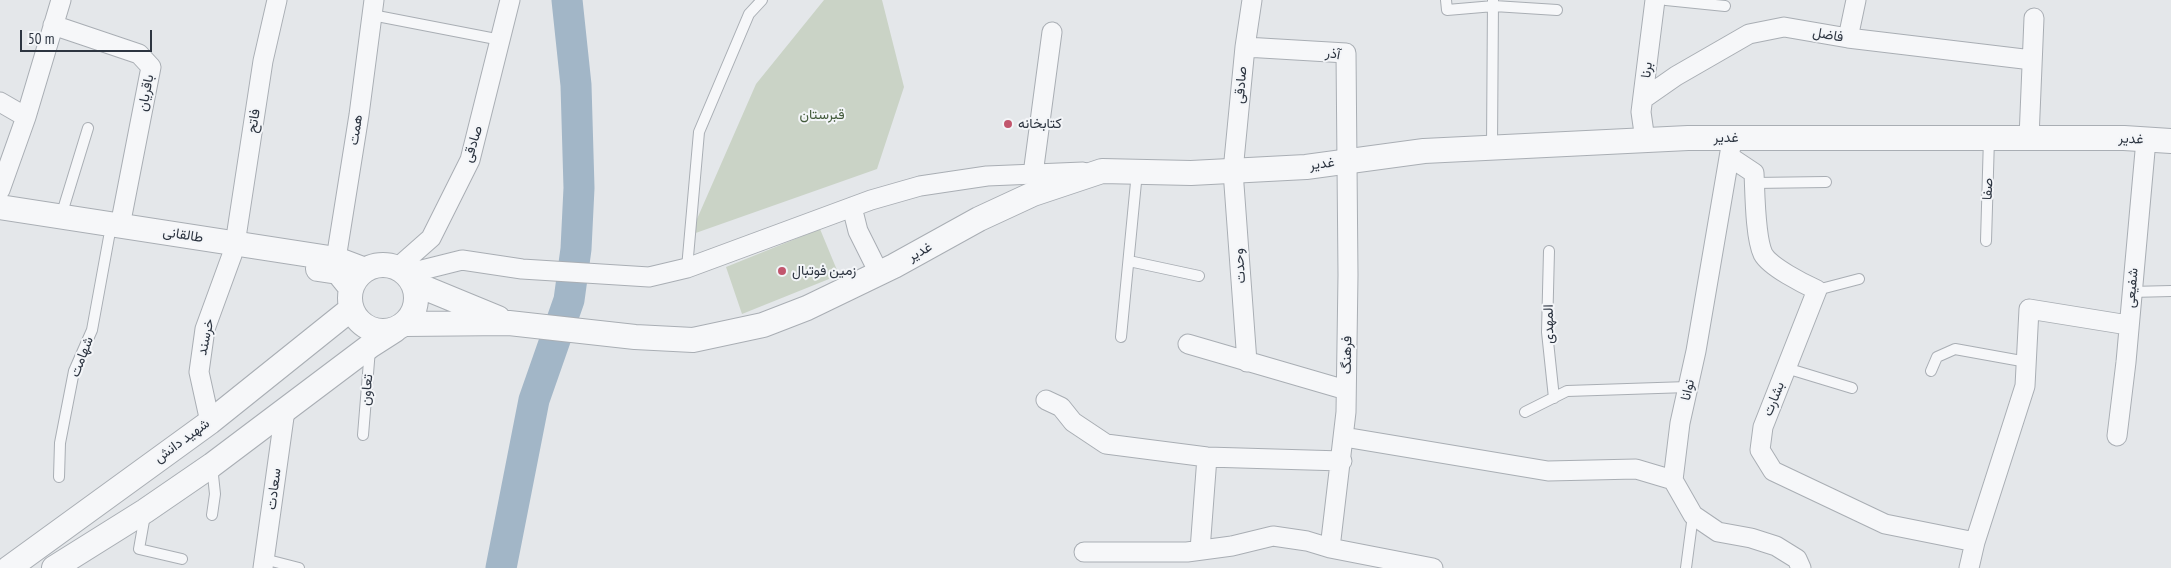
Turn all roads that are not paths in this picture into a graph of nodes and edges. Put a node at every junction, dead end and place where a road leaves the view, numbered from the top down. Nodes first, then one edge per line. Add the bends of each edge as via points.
1 (61, 0) edge
2 (277, 0) edge
3 (510, 0) edge
4 (762, 0) edge
5 (1252, 0) edge
6 (1446, 0) edge
7 (1656, 0) edge
8 (1666, 0) edge
9 (1856, 0) edge
10 (1494, 3) edge
11 (1725, 6) dead end
12 (373, 7) edge
13 (1557, 10) dead end
14 (2034, 18) dead end
15 (53, 25) junction
16 (1052, 32) dead end
17 (1848, 38) junction
18 (501, 40) junction
19 (1245, 47) junction
20 (2032, 60) junction
21 (1643, 99) junction
22 (0, 102) edge
23 (26, 117) junction
24 (88, 128) dead end
25 (1989, 138) junction
26 (2029, 138) junction
27 (1645, 140) junction
28 (2146, 140) junction
29 (2171, 141) edge
30 (1731, 147) junction
31 (1492, 148) junction
32 (1346, 161) junction
33 (1233, 171) junction
34 (1102, 172) junction
35 (1137, 172) junction
36 (1033, 174) junction
37 (1826, 182) dead end
38 (1754, 183) junction
39 (0, 190) edge
40 (0, 207) edge
41 (852, 208) junction
42 (61, 216) junction
43 (0, 220) edge
44 (115, 231) junction
45 (1986, 241) dead end
46 (234, 250) junction
47 (1550, 251) dead end
48 (336, 259) junction
49 (1129, 261) junction
50 (687, 268) junction
51 (879, 273) junction
52 (405, 275) junction
53 (1199, 276) dead end
54 (1859, 279) dead end
55 (356, 289) junction
56 (1817, 290) junction
57 (2171, 291) edge
58 (2131, 292) junction
59 (509, 323) junction
60 (2128, 325) junction
61 (400, 327) junction
62 (1121, 337) dead end
63 (1188, 344) dead end
64 (370, 346) junction
65 (1247, 362) junction
66 (2027, 362) junction
67 (1786, 368) junction
68 (1931, 371) dead end
69 (1688, 387) junction
70 (1852, 388) dead end
71 (1346, 390) junction
72 (1554, 398) junction
73 (1046, 400) dead end
74 (285, 410) junction
75 (1525, 412) dead end
76 (210, 422) junction
77 (363, 435) dead end
78 (2117, 436) dead end
79 (1344, 437) junction
80 (1207, 457) junction
81 (1342, 461) junction
82 (212, 465) junction
83 (59, 477) dead end
84 (1674, 480) junction
85 (146, 511) junction
86 (212, 515) dead end
87 (1693, 515) junction
88 (54, 534) junction
89 (1975, 542) junction
90 (1330, 548) junction
91 (1200, 550) junction
92 (1084, 552) dead end
93 (182, 559) dead end
94 (61, 563) edge
95 (264, 563) edge
96 (9, 568) edge
97 (299, 568) edge
98 (1433, 568) edge
99 (1686, 568) edge
100 (1802, 568) edge
101 (1969, 568) edge

1 - 15 street
2 - 46 street, فاتح via 263,61
3 - 18 street, صادقی
4 - 50 lane via 749,14 699,132
5 - 19 street, صادقی
6 - 10 lane via 1446,10
7 - 21 street, برنا
8 - 11 lane
9 - 17 street
10 - 13 lane
10 - 31 lane
12 - 18 lane
12 - 48 street, همت
14 - 20 street
15 - 23 street
15 - 44 street, باقریان via 139,54 151,67
16 - 36 street
17 - 20 street, فاضل
17 - 21 street, فاضل via 1784,27 1749,34
18 - 52 street, صادقی via 470,160 431,238
19 - 32 street, آذر via 1346,53
19 - 33 street, صادقی
20 - 26 street
21 - 27 street, برنا via 1641,112
22 - 23 street
23 - 39 street
24 - 42 lane
25 - 26 street, غدیر
25 - 30 street, غدیر
25 - 45 lane, صفا
26 - 28 street, غدیر
27 - 30 street, غدیر
27 - 31 street, غدیر
28 - 29 street, غدیر
28 - 58 street, شفیعی
30 - 38 street via 1754,173
30 - 69 street, توانا
31 - 32 street, غدیر via 1424,151
32 - 33 street, غدیر
32 - 71 street, فرهنگ
33 - 35 street, غدیر
33 - 65 street, وحدت
34 - 35 street, غدیر
34 - 36 street
34 - 51 street, غدیر via 1033,194
35 - 49 lane
36 - 41 street via 986,176 920,186
37 - 38 lane
38 - 56 street via 1763,254 1789,276
40 - 42 street, طالقانی
41 - 50 street
41 - 51 street via 858,231
42 - 44 street, طالقانی
43 - 44 street, طالقانی
44 - 46 street, طالقانی
44 - 83 lane, شهامت via 92,330 74,371 60,444
46 - 48 street, طالقانی
46 - 55 street, طالقانی via 338,272
46 - 76 street, خرسند via 205,329 199,372
47 - 72 lane, المهدی via 1548,332
48 - 55 street, طالقانی
49 - 53 lane
49 - 62 lane
50 - 52 street via 649,277 612,276 522,269 462,260
51 - 59 street, غدیر via 763,325 693,340
52 - 55 street via 386,265 375,266
52 - 59 street
52 - 61 street via 416,294 416,305 412,316
54 - 56 lane
55 - 61 street via 356,318 364,326 385,332
55 - 76 street, شهید دانش
56 - 67 street, بشارت
57 - 58 lane
58 - 60 street, شفیعی
59 - 61 street
60 - 66 street via 2029,309
60 - 78 street, شفیعی
61 - 64 street
63 - 65 street
64 - 74 street
64 - 77 lane, تعاون
65 - 71 street
66 - 68 lane via 1955,349 1937,356
66 - 89 street via 2025,386
67 - 70 lane
67 - 89 street, بشارت via 1763,426 1760,450 1774,471 1885,524
69 - 72 lane via 1567,391
69 - 84 street, توانا via 1680,423
71 - 79 street, فرهنگ
72 - 75 lane
73 - 80 street via 1061,407 1073,422 1106,444
74 - 82 street
74 - 95 street, سعادت
76 - 88 street, شهید دانش
79 - 81 street, فرهنگ
79 - 84 street via 1548,471 1636,468
80 - 81 street
80 - 91 street
81 - 90 street, فرهنگ
82 - 85 street
82 - 86 lane via 215,494
84 - 87 street
85 - 93 lane via 139,549
85 - 94 street
87 - 99 lane
87 - 100 street via 1718,532 1776,546 1797,559
88 - 94 street
88 - 96 street, شهید دانش
89 - 101 street
90 - 91 street via 1273,536
90 - 98 street
91 - 92 street
95 - 97 lane

